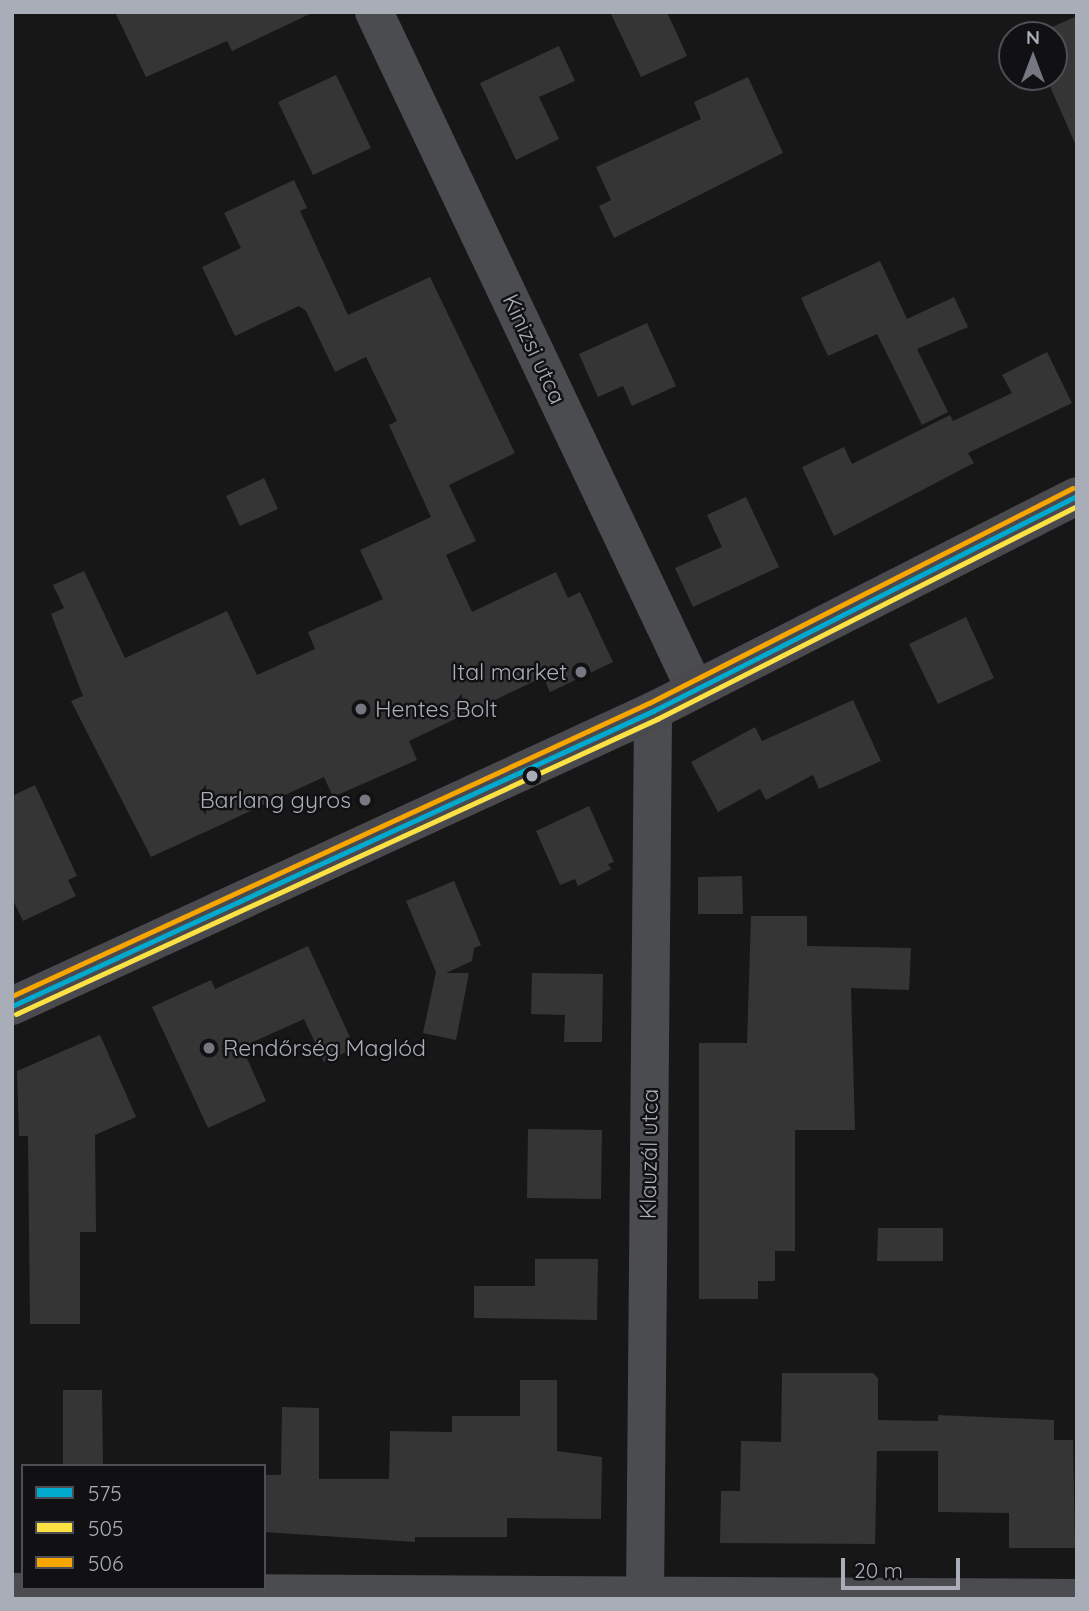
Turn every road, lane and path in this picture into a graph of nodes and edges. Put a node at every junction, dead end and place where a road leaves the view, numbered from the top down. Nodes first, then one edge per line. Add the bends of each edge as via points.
1 (374, 12) edge
2 (1077, 496) edge
3 (695, 687) junction
4 (653, 711) junction
5 (12, 1006) edge
6 (12, 1592) edge
7 (645, 1598) edge
8 (1077, 1598) edge

1 - 3 street, Kinizsi utca
2 - 3 main road
3 - 4 main road
4 - 5 main road
4 - 7 street, Klauzál utca
6 - 7 street
7 - 8 street

